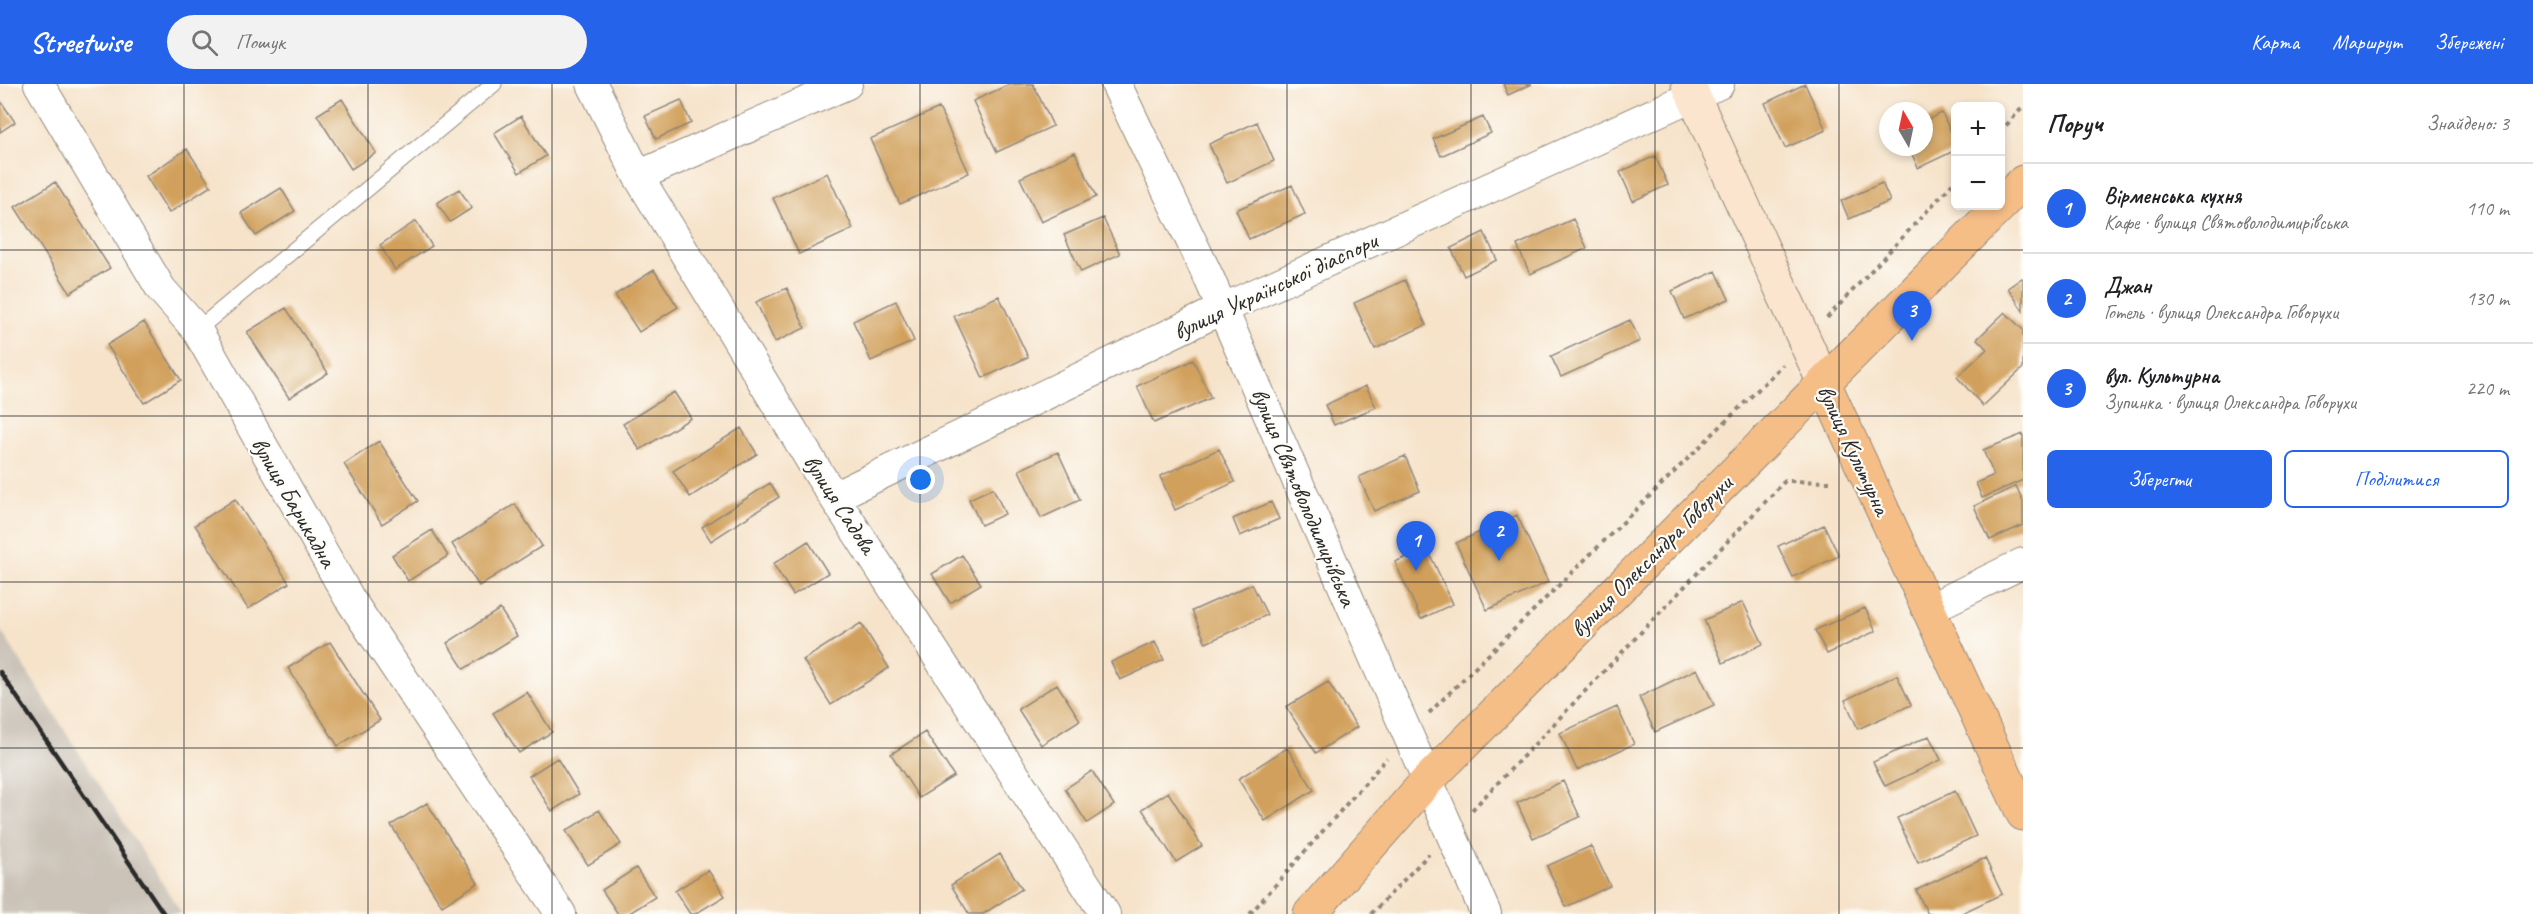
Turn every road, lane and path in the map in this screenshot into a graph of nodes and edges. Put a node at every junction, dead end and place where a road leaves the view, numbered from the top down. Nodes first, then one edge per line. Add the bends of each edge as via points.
1 (39, 84) edge
2 (494, 84) edge
3 (592, 84) edge
4 (847, 84) edge
5 (1116, 84) edge
6 (1700, 88) edge
7 (2023, 108) edge
8 (2005, 128) edge
9 (638, 176) junction
10 (2023, 182) edge
11 (1951, 185) edge
12 (2005, 200) edge
13 (1995, 210) edge
14 (1222, 309) junction
15 (197, 330) junction
16 (1805, 342) junction
17 (1824, 383) junction
18 (1830, 482) dead end
19 (834, 496) junction
20 (2023, 563) edge
21 (1927, 610) junction
22 (1406, 735) junction
23 (1426, 782) junction
24 (2023, 814) edge
25 (1449, 834) junction
26 (561, 914) edge
27 (1105, 914) edge
28 (1250, 914) edge
29 (1310, 914) edge
30 (1371, 914) edge
31 (1486, 914) edge

1 - 15 street, вулиця Барикадна via 161,289
2 - 15 lane
3 - 9 street, вулиця Садова
4 - 9 street
5 - 14 street, вулиця Святоволодимирівська
6 - 14 street, вулиця Української діаспори
6 - 16 street, вулиця Культурна
7 - 8 path
9 - 19 street, вулиця Садова
10 - 12 main road, вулиця Олександра Говорухи
11 - 16 path
13 - 17 main road, вулиця Олександра Говорухи
14 - 19 street, вулиця Української діаспори
14 - 22 street, вулиця Святоволодимирівська
15 - 26 street, вулиця Барикадна via 349,598
16 - 17 street, вулиця Культурна
16 - 22 path
17 - 21 main road, вулиця Культурна
17 - 23 main road, вулиця Олександра Говорухи
18 - 25 path via 1785,481
19 - 27 street, вулиця Садова
20 - 21 street
21 - 24 main road, вулиця Культурна
22 - 23 street, вулиця Святоволодимирівська
22 - 28 path
23 - 25 street, вулиця Святоволодимирівська
23 - 29 main road, вулиця Олександра Говорухи
25 - 30 path
25 - 31 street, вулиця Святоволодимирівська

